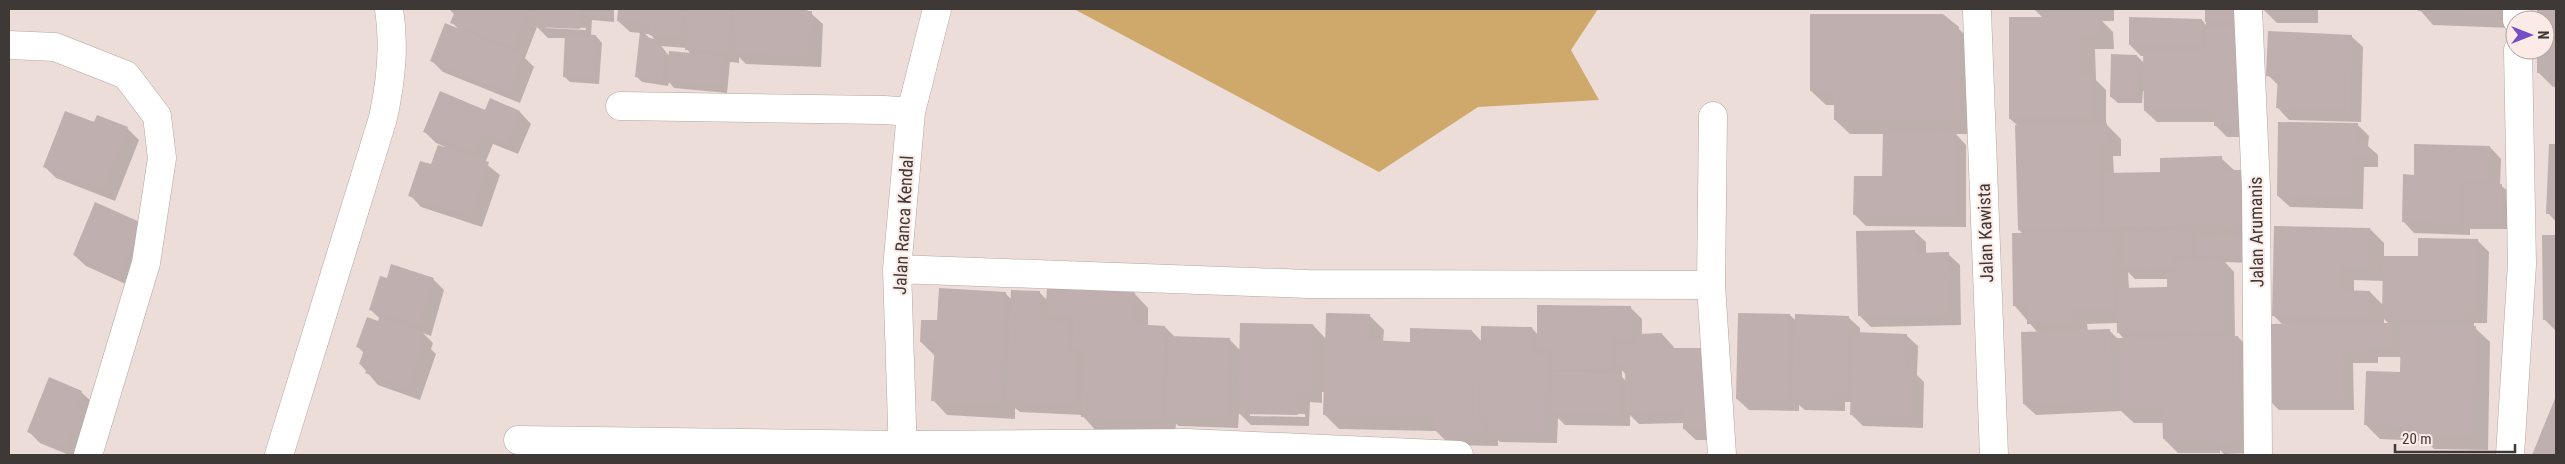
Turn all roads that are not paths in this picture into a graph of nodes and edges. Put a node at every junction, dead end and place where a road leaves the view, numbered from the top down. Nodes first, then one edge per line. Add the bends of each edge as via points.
1 (389, 9) edge
2 (937, 9) edge
3 (2248, 9) edge
4 (1977, 11) dead end
5 (9, 46) edge
6 (2518, 60) edge
7 (620, 106) dead end
8 (911, 112) junction
9 (1714, 116) dead end
10 (897, 269) junction
11 (1712, 285) junction
12 (518, 440) dead end
13 (1188, 449) edge
14 (904, 450) edge
15 (88, 455) edge
16 (280, 455) edge
17 (1459, 455) edge
18 (1722, 455) edge
19 (1994, 455) edge
20 (2258, 455) edge
21 (2510, 455) edge

1 - 16 street via 393,31 392,80 383,118
2 - 8 street, Jalan Ranca Kendal
3 - 20 street, Jalan Arumanis via 2256,188
4 - 19 street, Jalan Kawista
5 - 15 street via 55,46 126,75 157,116 162,158 146,263
6 - 21 street via 2522,264
7 - 8 street
8 - 10 street, Jalan Ranca Kendal
9 - 11 street
10 - 11 street via 1308,284
10 - 14 street, Jalan Ranca Kendal
11 - 18 street
12 - 14 street
13 - 14 street
13 - 17 street

